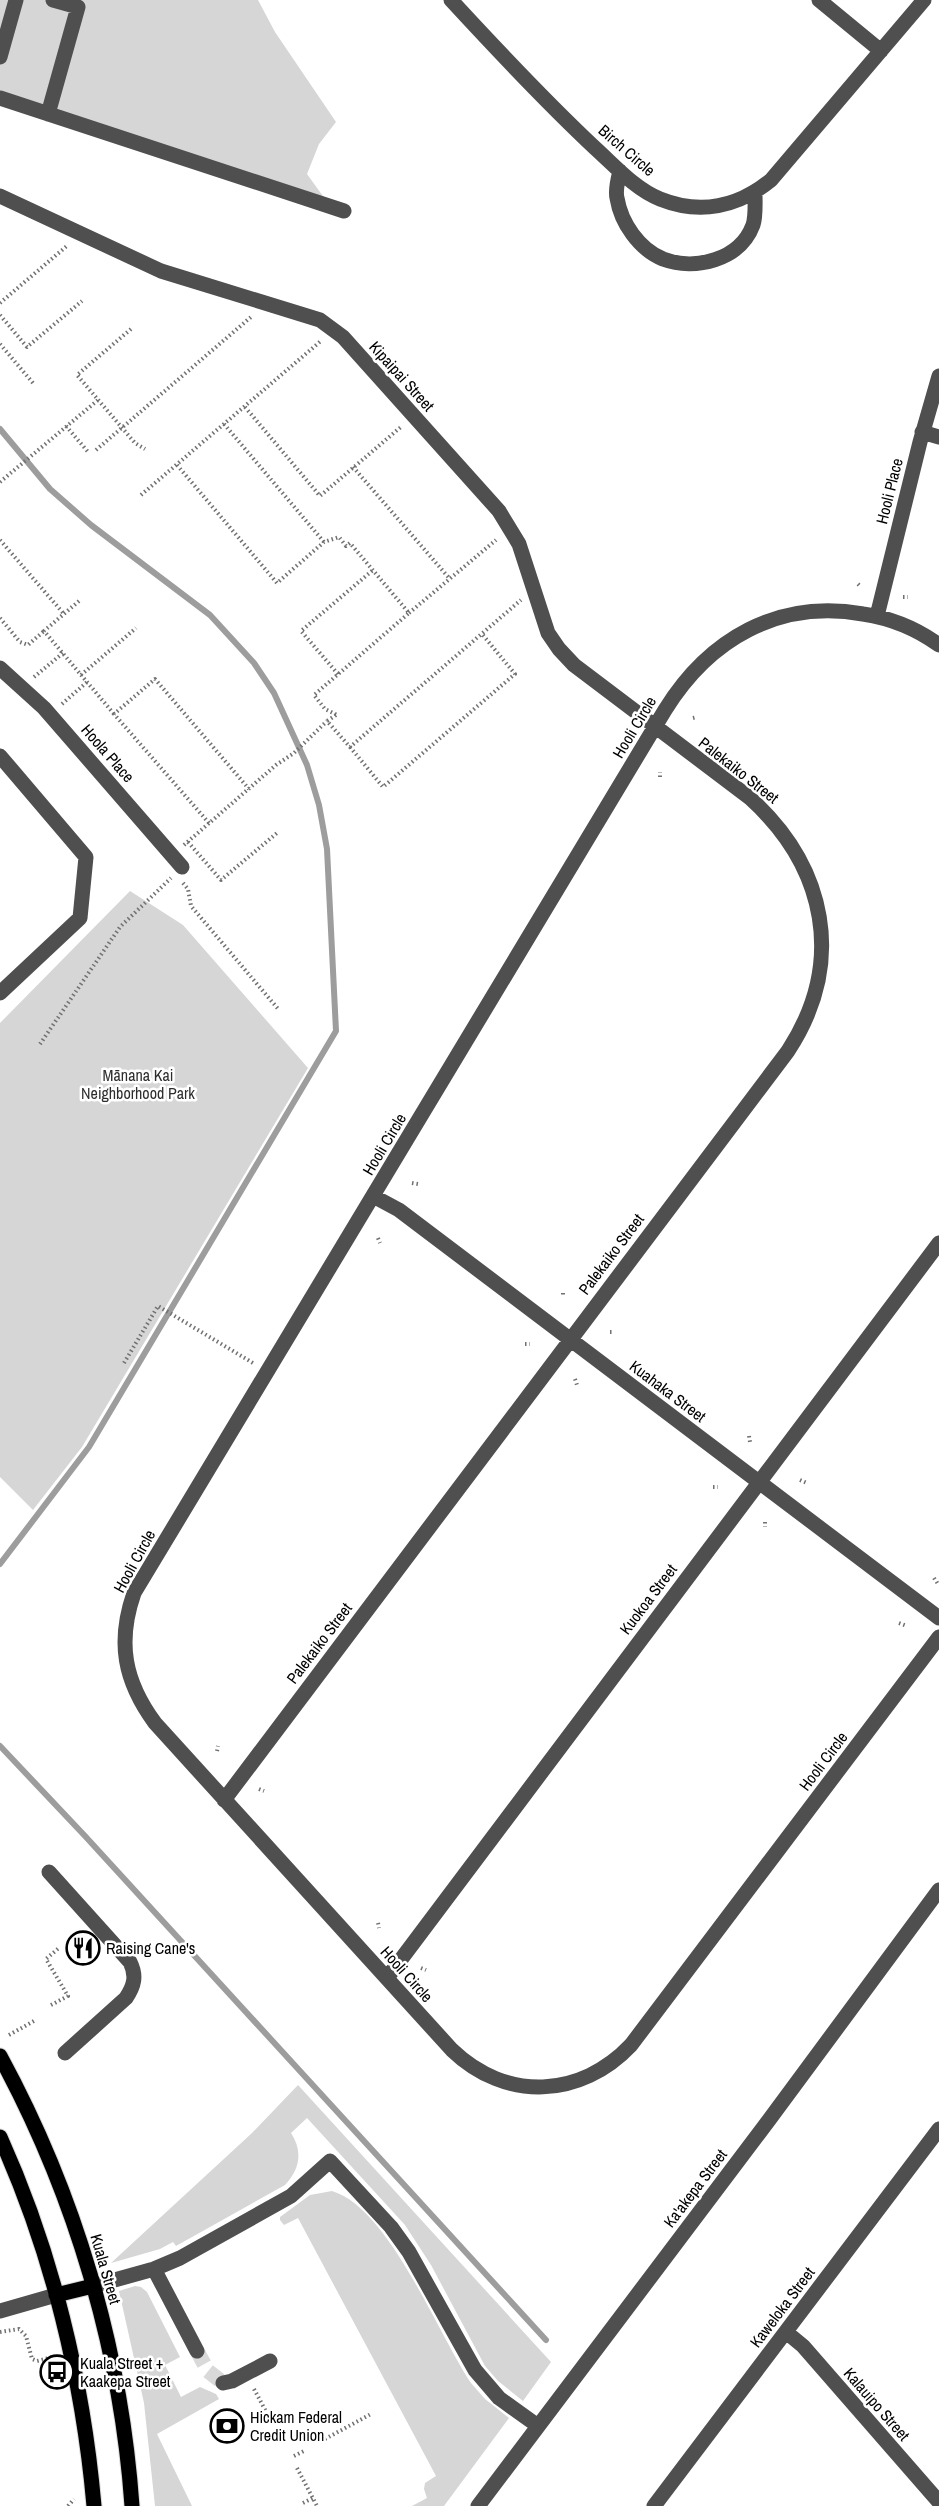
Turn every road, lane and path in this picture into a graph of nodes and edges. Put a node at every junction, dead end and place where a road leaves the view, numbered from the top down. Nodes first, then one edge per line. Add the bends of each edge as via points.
1 (16, 0) edge
2 (53, 0) edge
3 (451, 0) edge
4 (819, 0) edge
5 (924, 0) edge
6 (881, 51) junction
7 (0, 57) edge
8 (0, 98) edge
9 (48, 114) junction
10 (620, 171) junction
11 (755, 192) junction
12 (0, 196) edge
13 (344, 211) dead end
14 (71, 242) dead end
15 (82, 301) dead end
16 (0, 303) edge
17 (256, 313) dead end
18 (0, 315) edge
19 (130, 329) dead end
20 (324, 339) dead end
21 (0, 344) edge
22 (939, 376) edge
23 (33, 383) dead end
24 (98, 400) junction
25 (244, 407) junction
26 (224, 424) junction
27 (404, 424) dead end
28 (66, 426) junction
29 (122, 428) junction
30 (922, 432) junction
31 (939, 437) edge
32 (145, 449) dead end
33 (96, 450) dead end
34 (89, 453) dead end
35 (177, 465) junction
36 (353, 467) junction
37 (0, 482) edge
38 (141, 495) dead end
39 (502, 535) dead end
40 (0, 540) edge
41 (324, 542) junction
42 (373, 570) junction
43 (450, 579) junction
44 (523, 598) dead end
45 (79, 601) dead end
46 (410, 613) junction
47 (64, 614) junction
48 (877, 616) junction
49 (0, 618) edge
50 (136, 628) dead end
51 (44, 631) junction
52 (482, 634) junction
53 (939, 645) edge
54 (63, 653) junction
55 (0, 668) edge
56 (338, 674) junction
57 (81, 675) junction
58 (87, 682) junction
59 (22, 688) junction
60 (62, 703) dead end
61 (114, 714) junction
62 (327, 721) junction
63 (656, 727) junction
64 (350, 747) junction
65 (0, 756) edge
66 (249, 789) junction
67 (209, 824) junction
68 (277, 833) dead end
69 (188, 842) junction
70 (182, 847) dead end
71 (179, 870) junction
72 (0, 993) edge
73 (279, 1010) dead end
74 (40, 1044) dead end
75 (412, 1183) dead end
76 (418, 1184) dead end
77 (374, 1196) junction
78 (939, 1243) edge
79 (570, 1339) junction
80 (247, 1359) dead end
81 (124, 1363) dead end
82 (575, 1379) dead end
83 (577, 1385) dead end
84 (749, 1436) dead end
85 (750, 1442) dead end
86 (800, 1480) dead end
87 (759, 1482) junction
88 (807, 1483) dead end
89 (934, 1578) dead end
90 (938, 1584) edge
91 (939, 1618) edge
92 (899, 1623) dead end
93 (907, 1626) dead end
94 (939, 1636) edge
95 (224, 1800) junction
96 (49, 1872) dead end
97 (939, 1890) edge
98 (60, 1947) dead end
99 (387, 1978) junction
100 (51, 2006) dead end
101 (34, 2021) dead end
102 (9, 2035) dead end
103 (65, 2053) dead end
104 (0, 2056) edge
105 (939, 2129) edge
106 (0, 2137) edge
107 (154, 2269) junction
108 (93, 2286) junction
109 (56, 2295) junction
110 (0, 2311) edge
111 (0, 2332) edge
112 (786, 2332) junction
113 (197, 2351) tunnel mouth
114 (53, 2357) dead end
115 (270, 2361) dead end
116 (249, 2380) dead end
117 (222, 2383) dead end
118 (371, 2414) dead end
119 (269, 2417) dead end
120 (538, 2426) junction
121 (325, 2439) dead end
122 (306, 2450) dead end
123 (294, 2456) dead end
124 (297, 2468) dead end
125 (313, 2498) junction
126 (74, 2499) dead end
127 (939, 2502) edge
128 (303, 2504) dead end
129 (68, 2506) edge
130 (94, 2506) edge
131 (132, 2506) edge
132 (317, 2506) edge
133 (478, 2506) edge
134 (654, 2506) edge

1 - 7 street
2 - 9 street via 78,7
3 - 10 street, Birch Circle
4 - 6 street
5 - 6 street, Birch Circle
6 - 11 street, Birch Circle via 771,180
8 - 9 street
9 - 13 street
10 - 11 street, Birch Circle via 659,198 681,205 705,208 732,203
10 - 11 street via 616,196 621,217 638,241 662,258 686,264 712,262 738,249 753,224
12 - 63 street, Kipaipai Street via 161,271 320,320 343,337 499,511 519,544 539,610 559,649 574,665
14 - 16 path
15 - 18 path via 27,347
17 - 29 path
19 - 24 path via 77,375
20 - 25 path
21 - 23 path
22 - 30 street, Hooli Place
24 - 28 path
24 - 29 path
25 - 26 path
25 - 36 path via 320,496
26 - 35 path
26 - 41 path
27 - 36 path
28 - 34 path
28 - 37 path
29 - 32 path
29 - 33 path
30 - 31 street
30 - 48 street, Hooli Place
35 - 38 path
35 - 41 path via 277,583
36 - 43 path
39 - 43 path
40 - 47 path
41 - 42 path via 339,537 346,546 350,543
42 - 46 path
42 - 56 path via 301,631
43 - 46 path
44 - 52 path
45 - 47 path
46 - 56 path
47 - 51 path
48 - 53 street, Hooli Circle via 927,636
48 - 63 street, Hooli Circle via 818,610 752,627 724,644 692,673
49 - 51 path via 20,642 28,645
50 - 57 path
51 - 54 path
52 - 64 path
52 - 64 path via 515,674 384,787
54 - 57 path
54 - 59 path
55 - 59 street, Hoola Place
56 - 62 path via 314,695 325,709 337,715
57 - 58 path
58 - 60 path
58 - 61 path
59 - 71 street, Hoola Place via 50,714
61 - 66 path via 155,679
61 - 67 path
62 - 64 path
62 - 66 path
63 - 77 street, Hooli Circle
63 - 79 street, Palekaiko Street via 750,798 788,839 813,892 821,931 820,964 808,1013 788,1051
65 - 72 street via 86,857 80,918
66 - 67 path
67 - 69 path
68 - 69 path via 221,880
69 - 70 path
71 - 73 path via 191,906
71 - 74 path via 120,927
75 - 76 path
77 - 79 street, Kuahaka Street via 399,1210
77 - 95 street, Hooli Circle via 140,1583 129,1608 126,1665 140,1704
78 - 87 street, Kuokoa Street
79 - 87 street, Kuahaka Street
79 - 95 street, Palekaiko Street
80 - 81 path via 158,1306
82 - 83 path
84 - 85 path
86 - 88 path
87 - 91 street, Kuahaka Street
87 - 99 street, Kuokoa Street
89 - 90 path
92 - 93 path
94 - 99 street, Hooli Circle via 615,2061 567,2084 548,2087 494,2079 461,2059
95 - 99 street, Hooli Circle
96 - 103 street via 130,1962 135,1979 126,1998
97 - 120 street, Ka'akepa Street
98 - 100 path via 46,1959 68,1996
101 - 102 path
104 - 108 main road, Kuala Street via 60,2183
105 - 112 street, Kaweloka Street
106 - 109 main road via 25,2196
107 - 108 street
107 - 113 street
107 - 120 street via 282,2201 330,2161 406,2246 475,2370 500,2398
108 - 109 main road
108 - 131 main road, Kuala Street via 116,2382
109 - 110 street
109 - 130 main road via 86,2439
111 - 114 path via 19,2329 26,2336 32,2359
112 - 127 street, Kalauipo Street via 803,2346
112 - 134 street, Kaweloka Street
115 - 117 street
116 - 119 path
118 - 121 path
120 - 133 street, Ka'akepa Street
122 - 123 path
124 - 125 path
125 - 128 path
125 - 132 path
126 - 129 path

